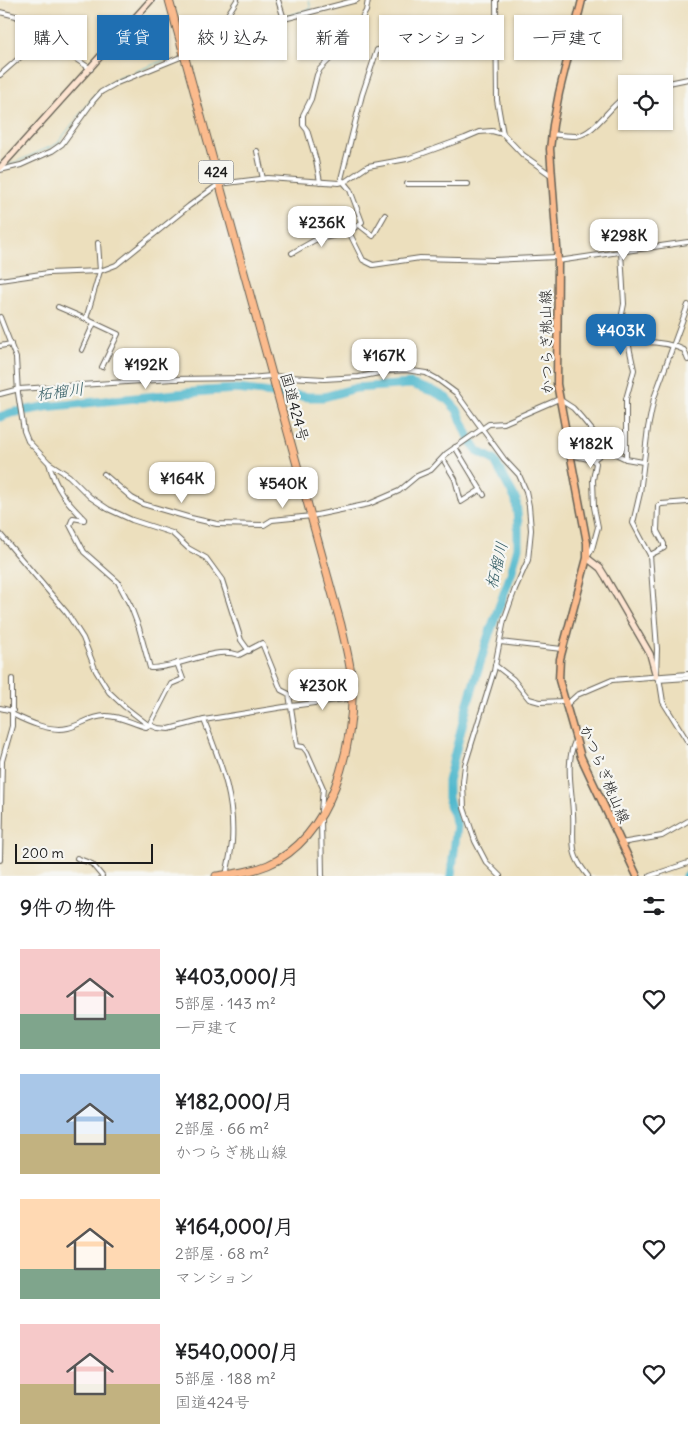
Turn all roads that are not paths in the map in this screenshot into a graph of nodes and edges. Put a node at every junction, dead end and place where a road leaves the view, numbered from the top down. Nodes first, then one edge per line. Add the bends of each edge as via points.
1 (151, 0) edge
2 (169, 0) edge
3 (237, 0) edge
4 (278, 0) edge
5 (357, 0) edge
6 (368, 0) edge
7 (496, 0) edge
8 (582, 0) edge
9 (0, 12) edge
10 (227, 15) edge
11 (282, 15) edge
12 (15, 16) edge
13 (287, 17) edge
14 (179, 37) edge
15 (379, 50) edge
16 (179, 58) edge
17 (17, 60) edge
18 (79, 60) edge
19 (185, 60) edge
20 (91, 68) junction
21 (0, 75) edge
22 (688, 79) edge
23 (673, 82) edge
24 (618, 102) edge
25 (503, 134) junction
26 (551, 134) junction
27 (257, 150) dead end
28 (0, 169) edge
29 (551, 175) junction
30 (263, 178) junction
31 (320, 182) junction
32 (343, 182) junction
33 (219, 184) junction
34 (407, 184) dead end
35 (468, 184) dead end
36 (385, 215) dead end
37 (359, 225) junction
38 (349, 232) junction
39 (688, 242) edge
40 (98, 244) dead end
41 (292, 252) dead end
42 (621, 252) junction
43 (558, 259) junction
44 (100, 271) junction
45 (0, 280) edge
46 (688, 305) edge
47 (58, 307) dead end
48 (0, 317) edge
49 (86, 319) junction
50 (94, 323) junction
51 (628, 343) junction
52 (11, 344) junction
53 (674, 345) junction
54 (0, 346) edge
55 (82, 350) dead end
56 (688, 360) edge
57 (102, 367) dead end
58 (273, 377) junction
59 (18, 391) junction
60 (0, 394) edge
61 (559, 399) junction
62 (482, 428) junction
63 (456, 447) junction
64 (609, 451) junction
65 (570, 455) junction
66 (442, 459) junction
67 (626, 459) junction
68 (593, 460) junction
69 (48, 462) junction
70 (643, 462) junction
71 (104, 474) dead end
72 (480, 490) junction
73 (484, 495) dead end
74 (688, 502) edge
75 (312, 516) junction
76 (0, 534) edge
77 (650, 555) junction
78 (586, 558) junction
79 (498, 644) junction
80 (563, 650) junction
81 (249, 651) junction
82 (178, 663) junction
83 (496, 665) junction
84 (688, 674) edge
85 (657, 678) junction
86 (688, 678) edge
87 (12, 679) dead end
88 (352, 698) junction
89 (565, 703) junction
90 (292, 706) junction
91 (0, 708) edge
92 (12, 712) junction
93 (204, 720) junction
94 (150, 725) junction
95 (575, 741) junction
96 (688, 742) edge
97 (321, 815) junction
98 (688, 822) edge
99 (1, 826) edge
100 (621, 842) junction
101 (77, 858) dead end
102 (0, 860) edge
103 (688, 863) edge
104 (226, 875) edge
105 (102, 876) edge
106 (216, 876) edge
107 (322, 876) edge
108 (500, 876) edge
109 (588, 876) edge
110 (637, 876) edge
111 (650, 876) edge

1 - 20 main road
2 - 14 highway, 国道424号 / 424
3 - 10 street
4 - 11 street
5 - 13 street
6 - 31 street via 366,11 352,35 320,69 303,115
7 - 25 street via 497,100
8 - 26 main road, かつらぎ桃山線
9 - 12 street
15 - 32 street via 362,95 341,179
16 - 28 street via 102,92 62,144 52,151
17 - 21 street
18 - 20 street
19 - 33 highway, 国道424号 / 424
20 - 28 main road
22 - 23 street
24 - 26 street via 589,130 578,136
25 - 29 street
25 - 32 street via 479,132 407,159 368,166
26 - 29 main road, かつらぎ桃山線
27 - 30 street
29 - 43 main road, かつらぎ桃山線
30 - 31 street
30 - 33 street
31 - 32 street
32 - 37 street via 356,204 362,222
33 - 44 street via 116,265
33 - 58 highway, 国道424号 / 424
34 - 35 street
36 - 37 street via 373,236
37 - 38 street
38 - 41 street via 315,240
38 - 43 street via 363,260 373,265 420,258
39 - 42 street
40 - 44 street
42 - 43 street
42 - 51 street via 622,314
43 - 61 main road, かつらぎ桃山線 via 556,366
44 - 45 street via 48,272
44 - 49 street
46 - 53 street
47 - 49 street
48 - 52 street
49 - 50 street
50 - 55 street
50 - 57 street via 118,334
51 - 53 street via 650,341
51 - 67 street via 634,370 626,399
52 - 54 street
52 - 59 street via 16,358
53 - 56 street via 684,350
53 - 70 street via 654,398
58 - 59 street via 173,378
58 - 62 street via 324,379 412,370 437,379 456,393
58 - 75 highway, 国道424号 / 424
59 - 60 street
59 - 69 street via 28,441
61 - 62 street via 504,424 488,424
61 - 64 street via 573,408
61 - 65 main road, かつらぎ桃山線
62 - 63 street
62 - 79 street via 519,475 530,506 528,560
63 - 66 street
63 - 72 street
64 - 67 street
64 - 68 street
65 - 68 street
65 - 78 main road, かつらぎ桃山線 via 585,528
66 - 72 street via 455,478 461,502
66 - 75 street via 432,470 417,476 400,491 376,502
67 - 70 street
68 - 78 street via 596,463 593,480 598,527
69 - 81 street via 108,509 172,533 188,548 206,558 222,580 241,640
69 - 82 street via 56,485 84,520 73,518 70,526 84,552 118,582 131,607 150,668
70 - 77 street via 634,523
71 - 75 street via 142,504 217,524 264,525 272,520
72 - 73 street
74 - 77 street via 658,506 657,531 664,548
75 - 88 highway, 国道424号 / 424 via 348,659
76 - 94 street via 67,613 109,692
77 - 85 street
78 - 80 main road, かつらぎ桃山線
78 - 85 main road via 605,576 650,654
79 - 80 street
79 - 83 street
80 - 89 main road, かつらぎ桃山線 via 559,671
81 - 82 street via 240,655 216,653
81 - 90 street via 262,643 281,690 289,694
82 - 94 street via 183,680 171,684
83 - 89 street via 529,699
83 - 108 street via 465,765 463,782 464,808 475,841 486,862
84 - 85 street
85 - 86 street
85 - 89 street via 612,680
85 - 96 street via 664,702
87 - 92 street
88 - 90 street
88 - 97 highway, 国道424号 / 424 via 344,760
89 - 95 main road, かつらぎ桃山線
90 - 93 street
90 - 97 street via 297,746 307,752 323,788
91 - 92 street
92 - 94 street via 46,727 68,728 94,717 107,716 146,727
92 - 99 street via 9,741 2,761
93 - 94 street via 169,729
93 - 104 street via 229,793 232,844
95 - 100 main road, かつらぎ桃山線
95 - 109 street via 570,773 574,850
97 - 104 highway, 国道424号 / 424 via 301,842 279,859 256,869
97 - 107 street
98 - 100 street via 662,836
99 - 102 street
100 - 110 main road, かつらぎ桃山線
101 - 105 street via 92,864
103 - 111 street
104 - 106 highway, 国道424号 / 424

